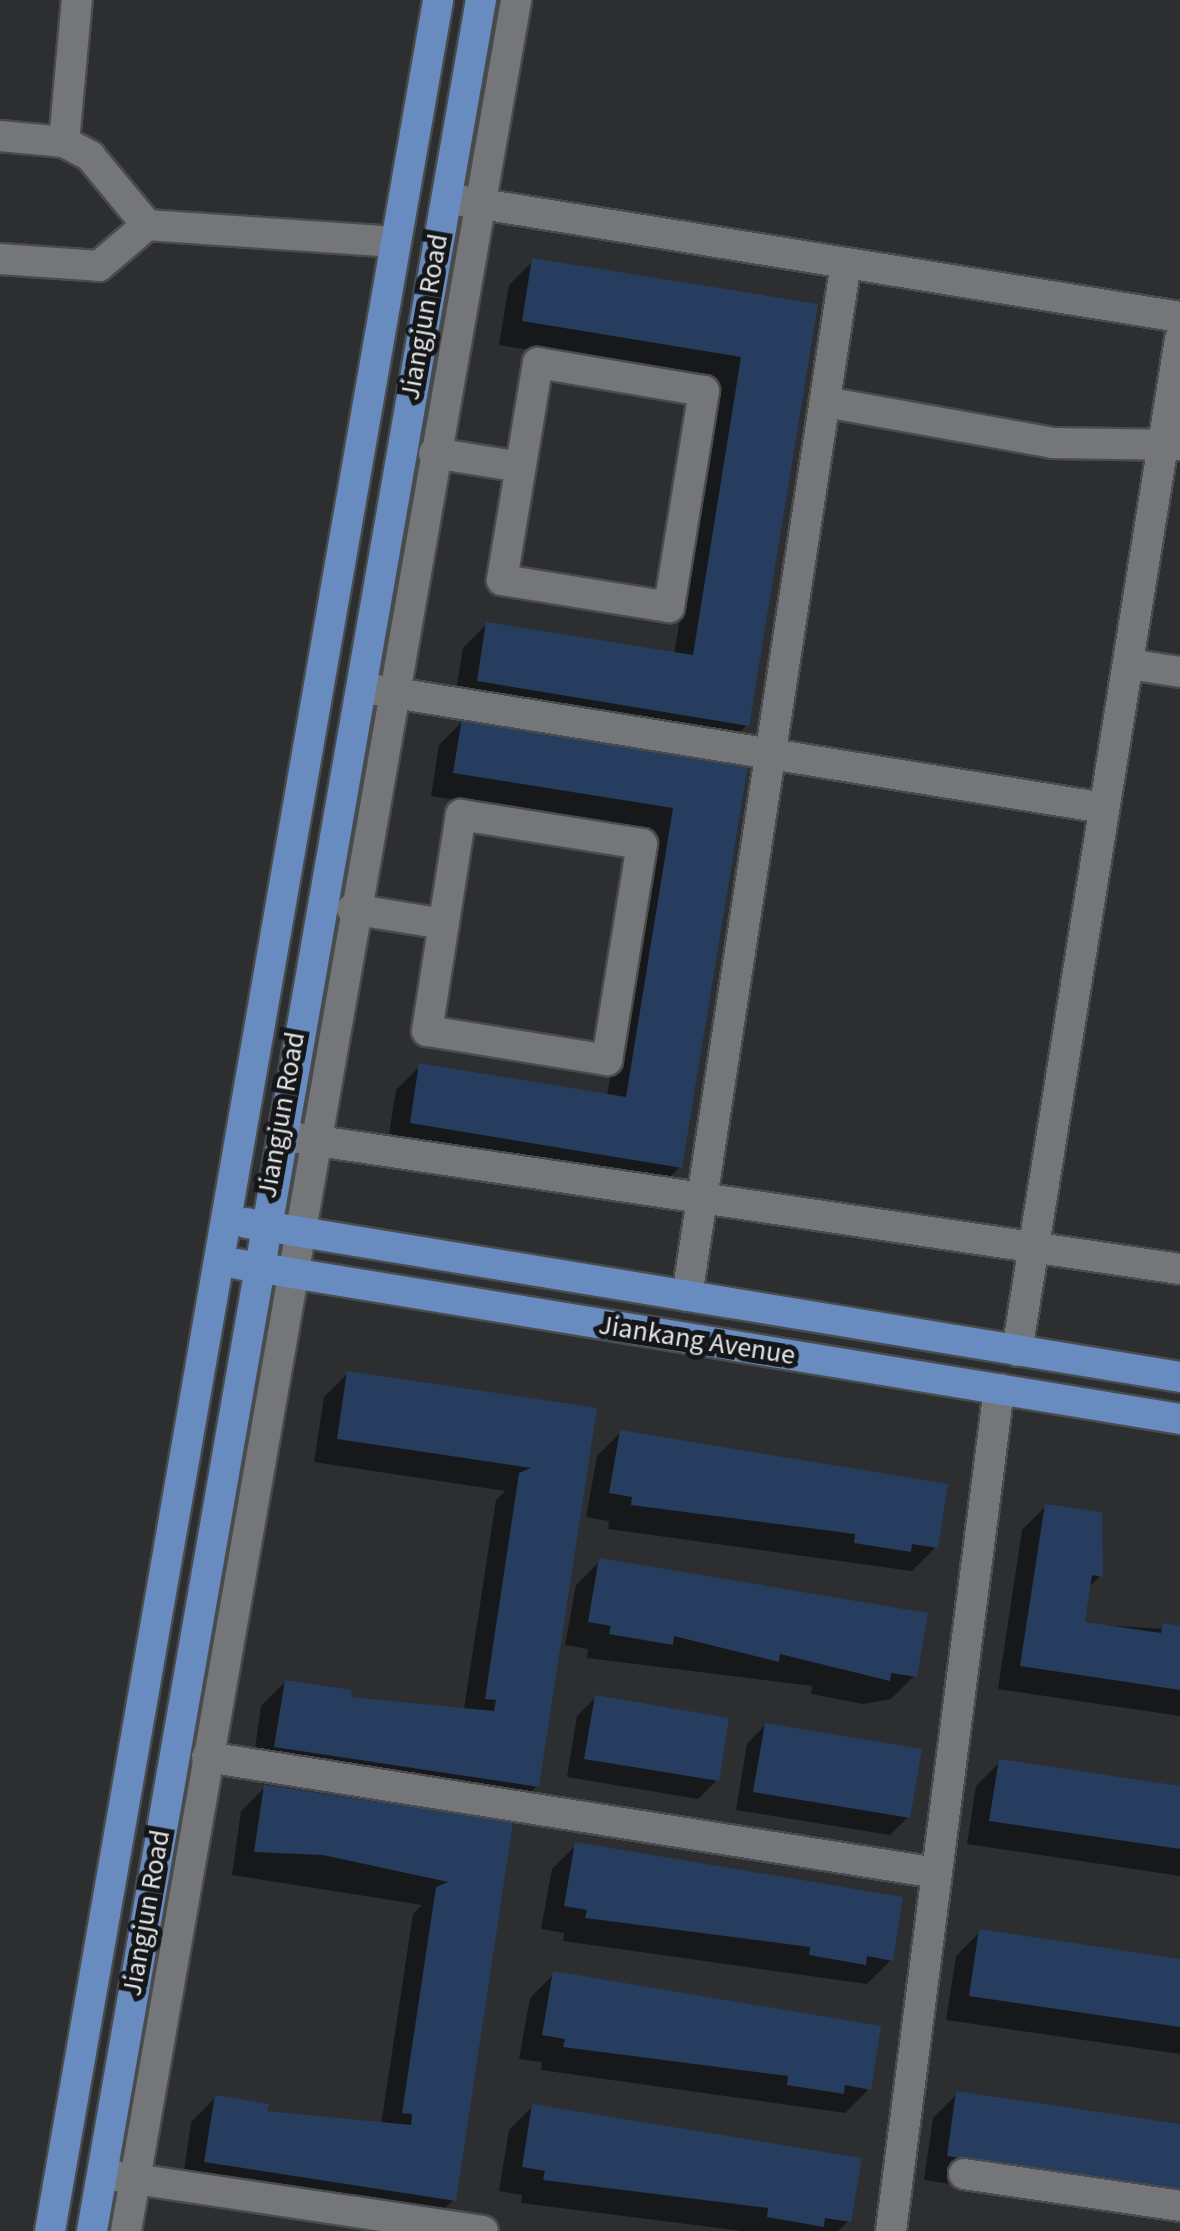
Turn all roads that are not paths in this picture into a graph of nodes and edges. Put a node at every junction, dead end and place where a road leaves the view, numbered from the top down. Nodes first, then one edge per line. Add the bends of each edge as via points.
1 (77, 0) edge
2 (438, 0) edge
3 (481, 0) edge
4 (516, 0) edge
5 (0, 136) edge
6 (64, 142) junction
7 (445, 198) junction
8 (479, 203) junction
9 (147, 225) junction
10 (395, 242) junction
11 (0, 259) edge
12 (846, 262) junction
13 (1180, 316) edge
14 (1180, 339) edge
15 (824, 402) junction
16 (1172, 445) edge
17 (434, 452) junction
18 (520, 467) junction
19 (1128, 664) junction
20 (1180, 672) edge
21 (357, 687) junction
22 (390, 692) junction
23 (770, 754) junction
24 (1104, 808) junction
25 (352, 909) junction
26 (444, 924) junction
27 (278, 1136) junction
28 (311, 1140) junction
29 (702, 1198) junction
30 (222, 1219) junction
31 (262, 1226) junction
32 (296, 1232) junction
33 (1034, 1247) junction
34 (214, 1260) junction
35 (255, 1267) junction
36 (1180, 1269) edge
37 (289, 1272) junction
38 (687, 1296) junction
39 (1017, 1350) junction
40 (1180, 1378) edge
41 (999, 1390) junction
42 (1180, 1419) edge
43 (207, 1756) junction
44 (937, 1873) junction
45 (102, 2174) junction
46 (964, 2174) dead end
47 (135, 2178) junction
48 (1180, 2206) edge
49 (50, 2231) edge
50 (92, 2231) edge
51 (126, 2231) edge
52 (483, 2231) edge
53 (891, 2231) edge

1 - 6 street
2 - 10 main road, Jiangjun Road
3 - 7 main road, Jiangjun Road
4 - 8 street
5 - 6 street
6 - 9 street via 90,156
7 - 8 street
7 - 21 main road, Jiangjun Road
8 - 12 street
8 - 17 street
9 - 10 street
9 - 11 street via 98,266
10 - 30 main road, Jiangjun Road
12 - 13 street
12 - 15 street
14 - 16 street
15 - 16 street via 1052,443
15 - 23 street
16 - 19 street
17 - 18 street
17 - 22 street
18 - 18 street via 538,363 704,390 669,607 502,580
19 - 20 street
19 - 24 street
21 - 22 street
21 - 27 main road, Jiangjun Road
22 - 23 street
22 - 25 street
23 - 24 street
23 - 29 street
24 - 33 street
25 - 26 street
25 - 28 street
26 - 26 street via 462,815 642,844 607,1060 427,1032
27 - 28 street
27 - 31 main road, Jiangjun Road
28 - 29 street
28 - 32 street
29 - 33 street
29 - 38 street
30 - 31 main road, Jiankang Avenue
30 - 34 main road, Jiangjun Road
31 - 32 main road, Jiankang Avenue
31 - 35 main road, Jiangjun Road
32 - 37 street
32 - 38 main road, Jiankang Avenue
33 - 36 street
33 - 39 street
34 - 35 main road, Jiankang Avenue
34 - 49 main road, Jiangjun Road
35 - 37 main road, Jiankang Avenue
35 - 45 main road, Jiangjun Road
37 - 41 main road, Jiankang Avenue
37 - 43 street
38 - 39 main road, Jiankang Avenue
39 - 40 main road, Jiankang Avenue
41 - 42 main road, Jiankang Avenue
41 - 44 street
43 - 44 street
43 - 47 street
44 - 53 street
45 - 47 street
45 - 50 main road, Jiangjun Road
46 - 48 street
47 - 51 street
47 - 52 street

